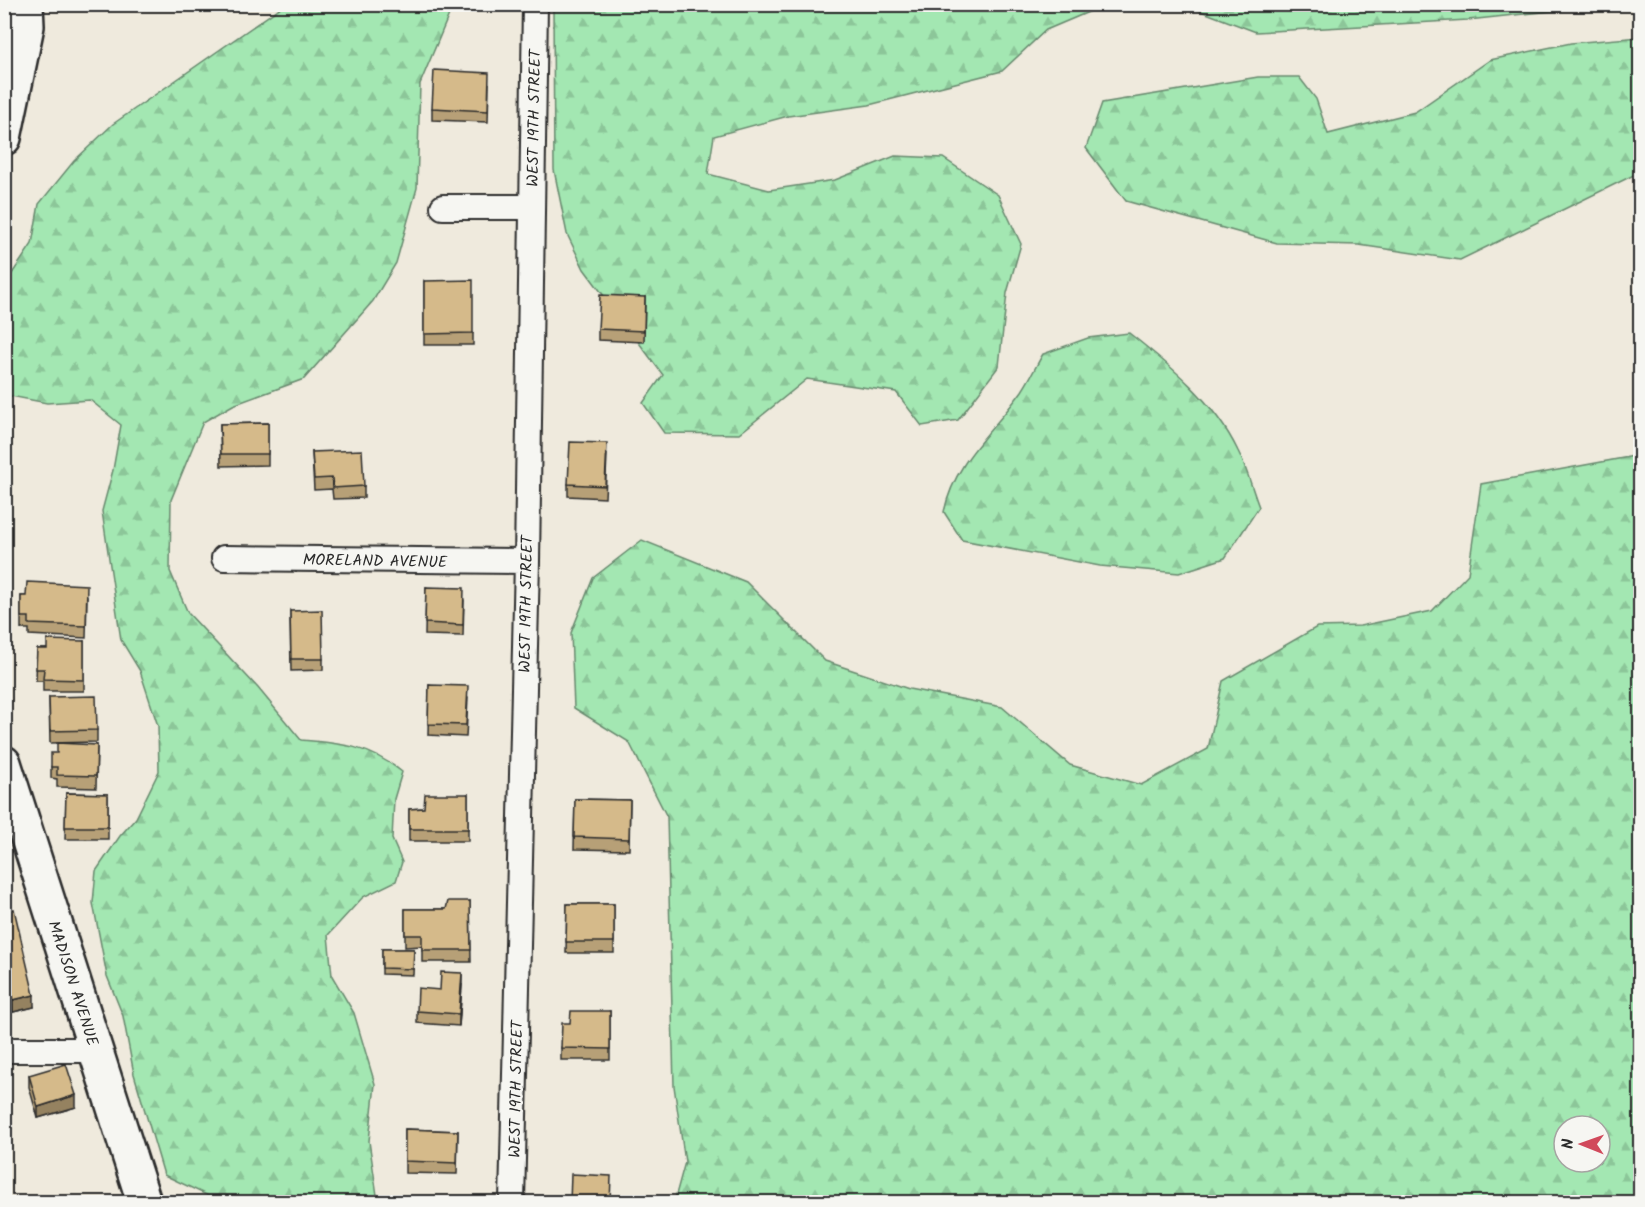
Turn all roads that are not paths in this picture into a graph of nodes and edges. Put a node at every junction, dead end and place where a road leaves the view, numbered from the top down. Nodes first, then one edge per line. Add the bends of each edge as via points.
1 (26, 4) edge
2 (535, 4) edge
3 (4, 138) edge
4 (442, 207) dead end
5 (532, 207) junction
6 (224, 558) dead end
7 (526, 561) junction
8 (4, 763) edge
9 (4, 1050) edge
10 (96, 1050) junction
11 (144, 1203) edge
12 (512, 1203) edge

1 - 3 street via 27,26
2 - 5 street, WEST 19TH STREET
4 - 5 street
5 - 7 street, WEST 19TH STREET
6 - 7 street, MORELAND AVENUE
7 - 12 street, WEST 19TH STREET
8 - 10 street, MADISON AVENUE
9 - 10 street
10 - 11 street, MADISON AVENUE

